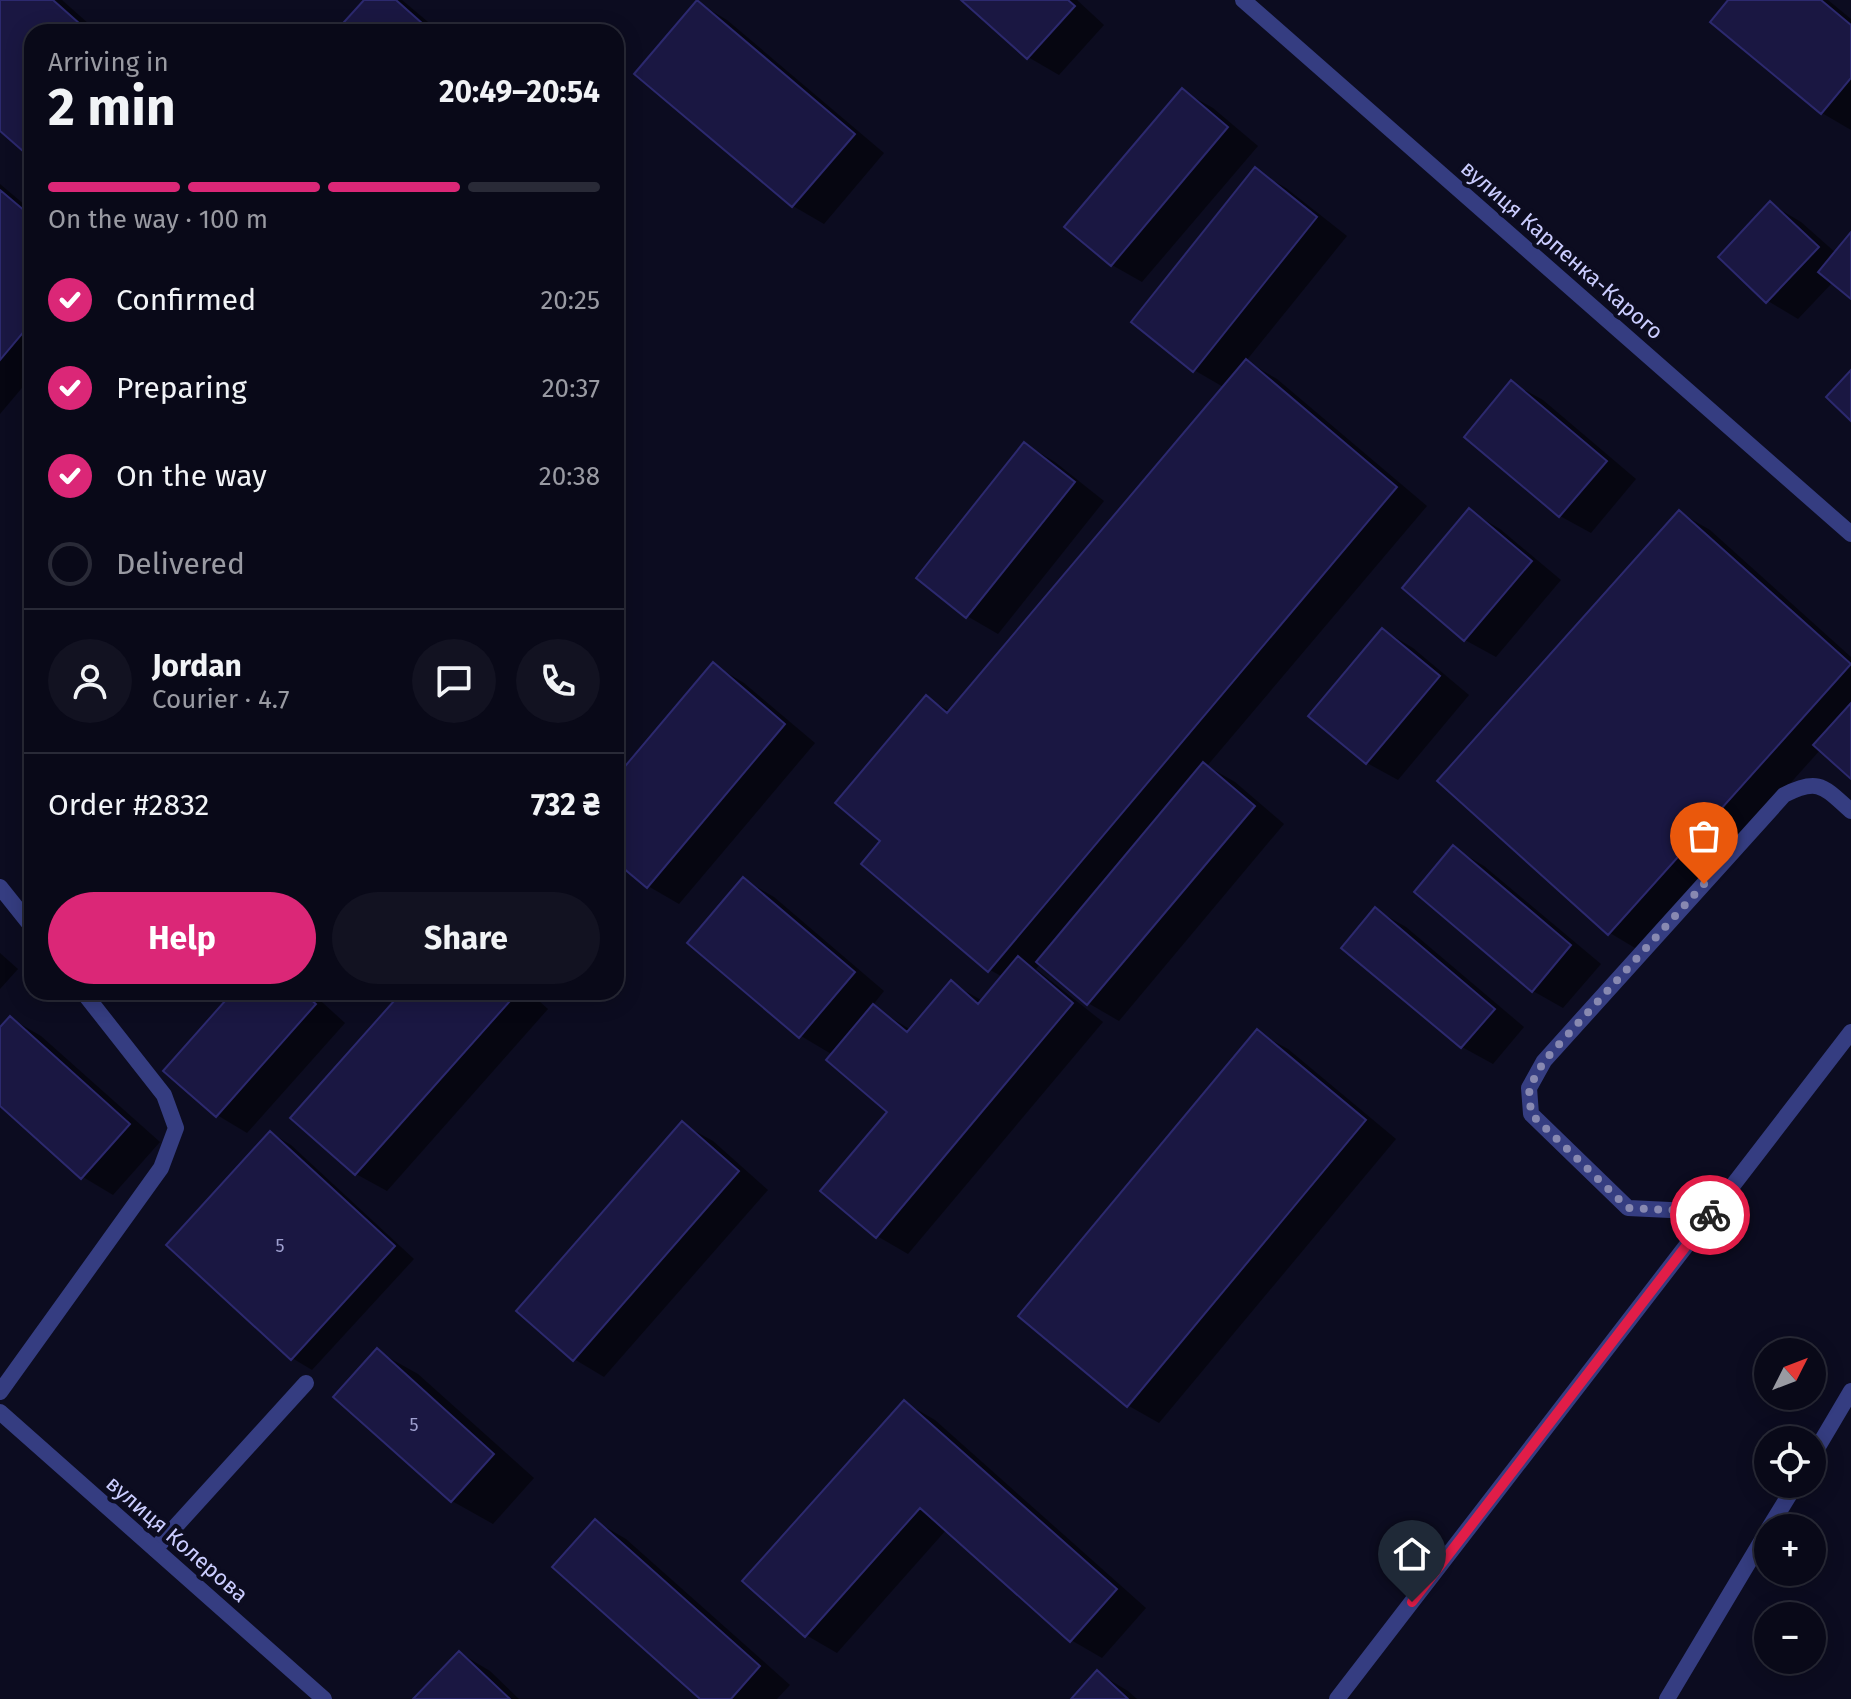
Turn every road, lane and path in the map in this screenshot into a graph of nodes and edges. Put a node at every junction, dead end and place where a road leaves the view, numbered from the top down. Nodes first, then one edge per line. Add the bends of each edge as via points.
1 (1243, 0) edge
2 (1851, 534) edge
3 (1851, 811) edge
4 (0, 887) edge
5 (24, 917) edge
6 (89, 1000) edge
7 (1851, 1032) edge
8 (1712, 1212) junction
9 (306, 1383) dead end
10 (1851, 1391) edge
11 (0, 1392) edge
12 (0, 1412) edge
13 (1826, 1433) edge
14 (155, 1549) junction
15 (1754, 1554) edge
16 (324, 1699) edge
17 (1337, 1699) edge
18 (1667, 1699) edge

1 - 2 street, вулиця Карпенка-Карого
3 - 8 street via 1823,787 1806,784 1784,795 1544,1061 1529,1088 1531,1114 1628,1208
4 - 5 street
6 - 11 street via 164,1095 176,1128 161,1168
7 - 8 street
8 - 17 street
9 - 14 street
10 - 13 street
12 - 14 street, вулиця Колерова
14 - 16 street, вулиця Колерова
15 - 18 street

